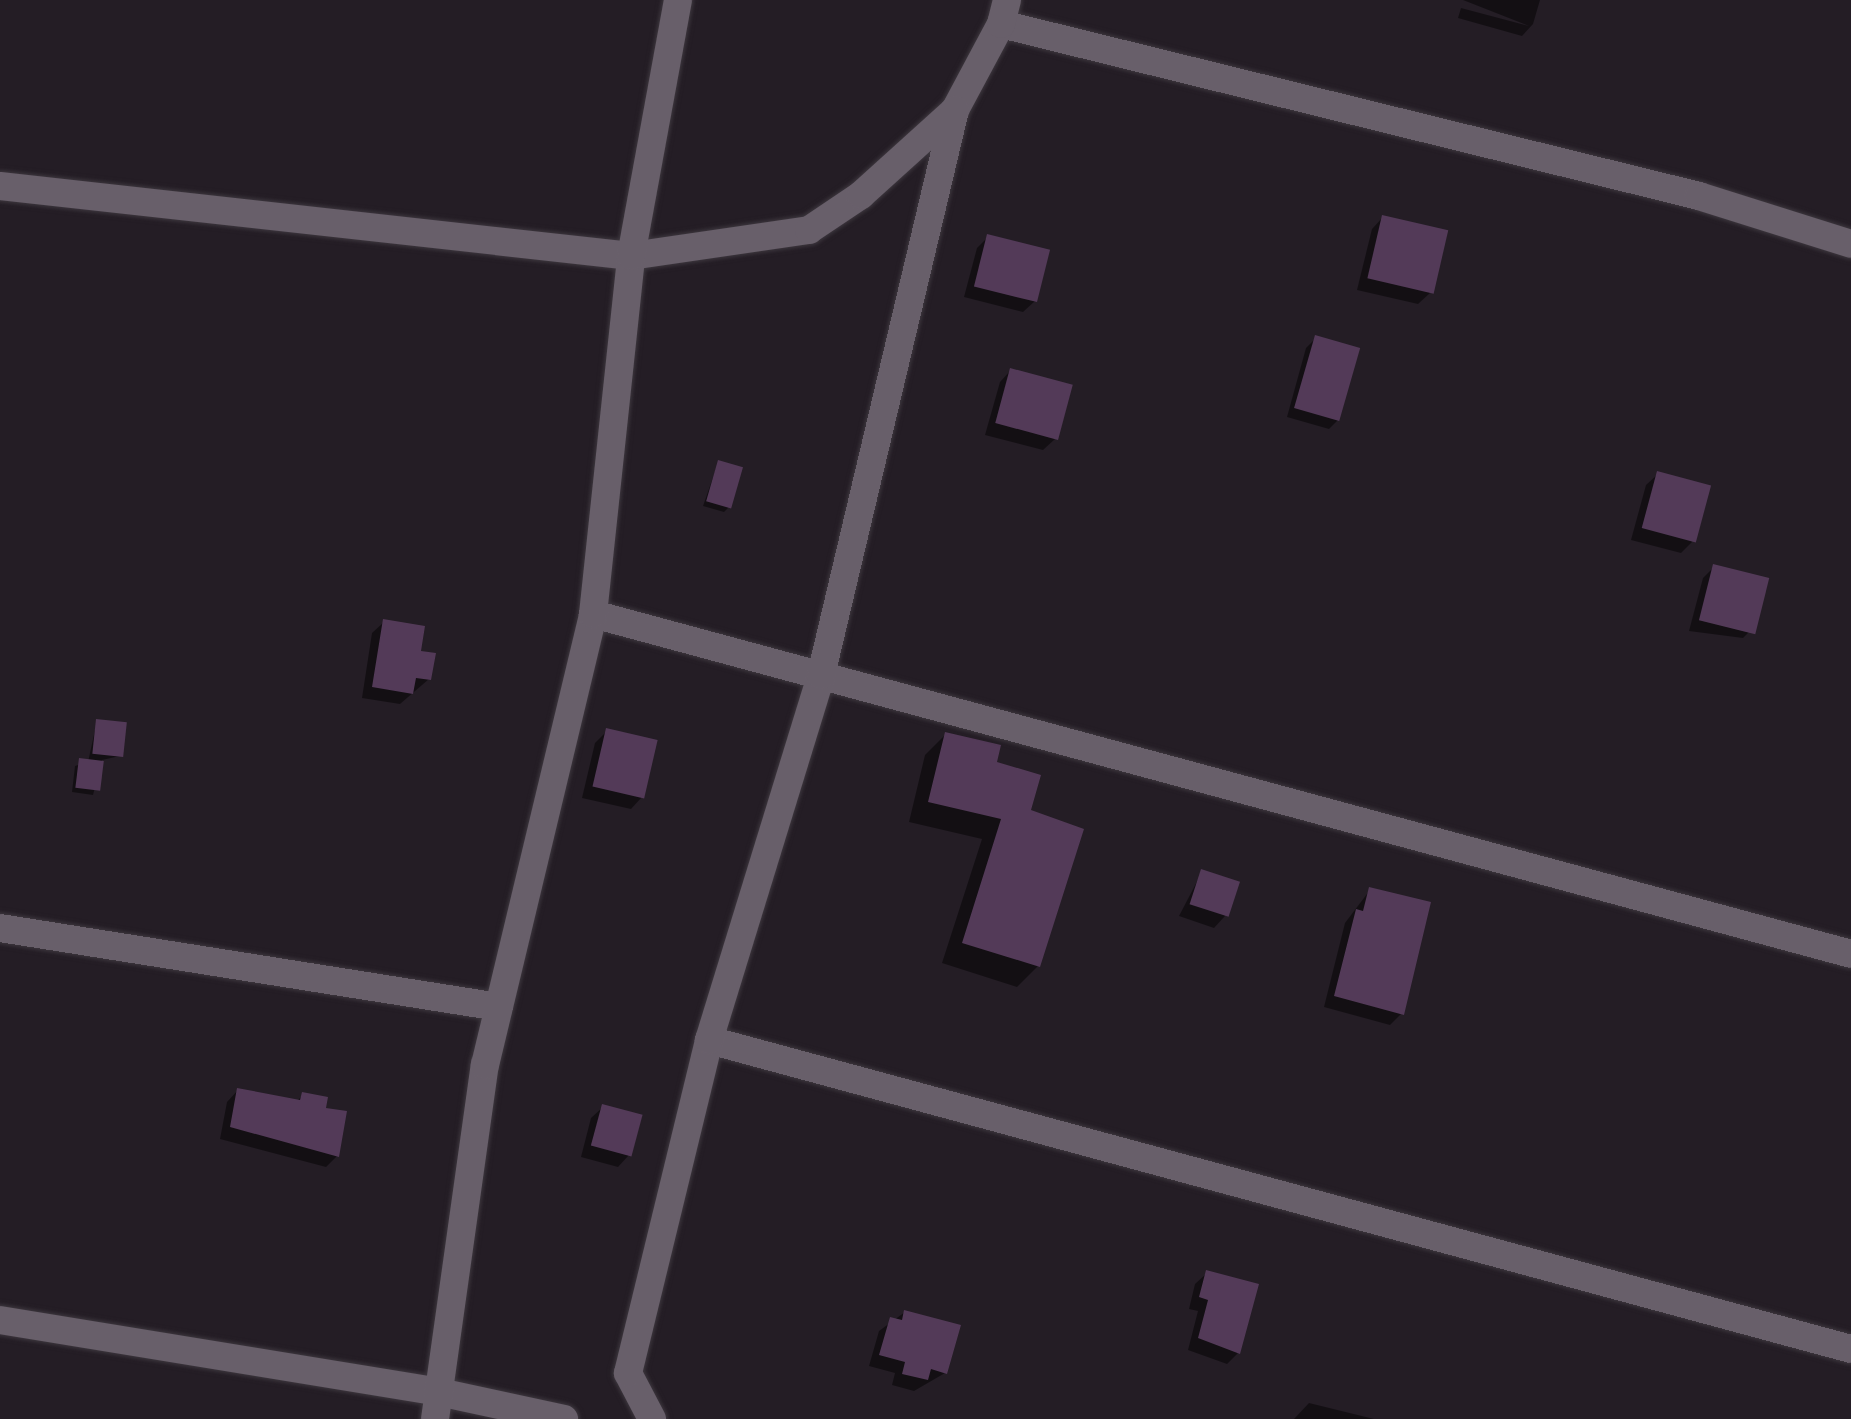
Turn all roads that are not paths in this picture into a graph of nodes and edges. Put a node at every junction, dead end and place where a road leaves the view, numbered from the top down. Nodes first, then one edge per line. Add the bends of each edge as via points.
1 (678, 0) edge
2 (1004, 12) edge
3 (955, 110) junction
4 (0, 186) edge
5 (1851, 244) edge
6 (631, 256) junction
7 (594, 614) junction
8 (821, 675) junction
9 (0, 928) edge
10 (1851, 954) edge
11 (499, 1007) junction
12 (709, 1040) junction
13 (0, 1320) edge
14 (1851, 1350) edge
15 (437, 1405) edge
16 (564, 1419) edge
17 (652, 1419) edge

1 - 6 street
2 - 3 street
2 - 5 street via 1699,196
3 - 6 street via 861,195 809,230
3 - 8 street
4 - 6 street
6 - 7 street
7 - 8 street
7 - 11 street
8 - 10 street
8 - 12 street
9 - 11 street
11 - 15 street
12 - 14 street
12 - 17 street via 628,1373
13 - 15 street
15 - 16 street

